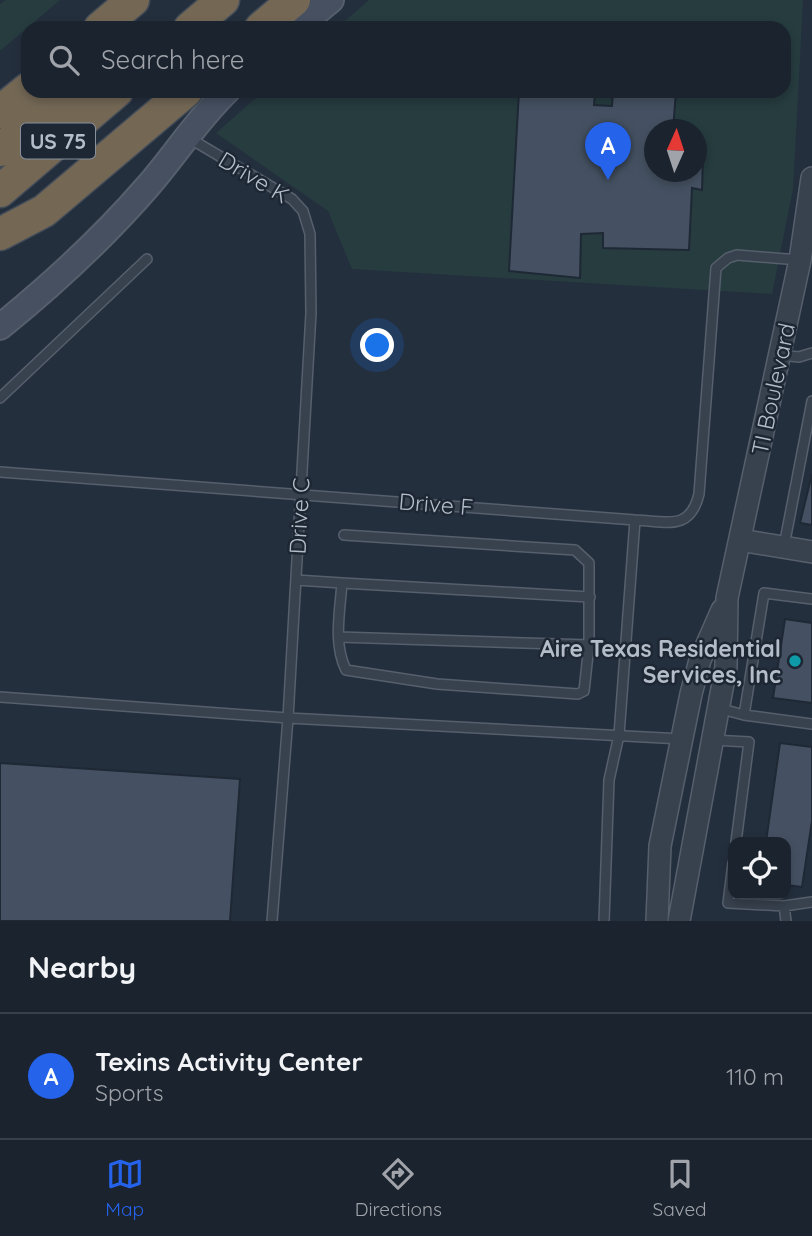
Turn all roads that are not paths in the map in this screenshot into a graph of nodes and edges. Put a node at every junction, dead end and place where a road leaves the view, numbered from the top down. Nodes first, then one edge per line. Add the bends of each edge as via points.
1 (133, 0) edge
2 (151, 0) edge
3 (223, 0) edge
4 (294, 0) edge
5 (331, 0) edge
6 (108, 21) edge
7 (126, 21) edge
8 (198, 21) edge
9 (269, 21) edge
10 (306, 21) edge
11 (21, 95) edge
12 (35, 98) edge
13 (65, 98) edge
14 (109, 98) edge
15 (178, 98) edge
16 (221, 98) edge
17 (0, 112) edge
18 (0, 128) edge
19 (186, 137) junction
20 (0, 150) edge
21 (812, 178) edge
22 (0, 191) edge
23 (808, 230) edge
24 (0, 234) edge
25 (147, 259) dead end
26 (800, 260) junction
27 (311, 313) joint
28 (0, 327) edge
29 (812, 353) edge
30 (780, 355) junction
31 (0, 398) edge
32 (812, 401) edge
33 (0, 472) edge
34 (301, 493) junction
35 (635, 520) junction
36 (344, 535) dead end
37 (740, 540) junction
38 (784, 547) junction
39 (812, 552) edge
40 (296, 580) junction
41 (342, 583) junction
42 (590, 597) junction
43 (727, 598) junction
44 (812, 599) edge
45 (339, 637) junction
46 (589, 645) junction
47 (0, 697) edge
48 (718, 708) junction
49 (744, 715) junction
50 (288, 719) junction
51 (812, 724) edge
52 (619, 735) junction
53 (682, 738) junction
54 (711, 740) junction
55 (737, 837) edge
56 (728, 900) edge
57 (812, 902) edge
58 (785, 906) junction
59 (272, 921) edge
60 (604, 921) edge
61 (657, 921) edge
62 (679, 921) edge
63 (786, 921) edge

1 - 6 highway
2 - 7 highway
3 - 8 highway
4 - 9 highway
5 - 10 main road
11 - 17 highway, US 75
12 - 18 highway
13 - 20 highway
14 - 22 highway, US 75
15 - 24 highway via 44,211
16 - 19 main road
19 - 27 lane, Drive K via 292,199 303,211 310,234
19 - 28 main road via 102,237
21 - 23 street, TI Boulevard
23 - 26 street, TI Boulevard
25 - 31 lane
26 - 30 street, TI Boulevard
26 - 35 lane, Drive F via 737,255 716,268 696,505 686,519 674,522
27 - 34 lane, Drive C
29 - 30 lane
30 - 37 street, TI Boulevard
32 - 38 lane
33 - 34 lane, Drive F
34 - 35 lane, Drive F
34 - 40 lane, Drive C
35 - 52 lane
36 - 42 lane via 575,550 589,563
37 - 38 street
37 - 43 street, TI Boulevard
38 - 39 street
40 - 41 lane
40 - 50 lane, Drive C
41 - 42 lane
41 - 45 lane
42 - 46 lane
43 - 48 street, TI Boulevard via 726,667
43 - 53 street, TI Boulevard via 700,660
44 - 49 lane via 764,593
45 - 46 lane
45 - 46 lane via 346,670 437,684 578,694 584,691
47 - 50 lane
48 - 49 lane
48 - 54 street, TI Boulevard
49 - 51 lane
50 - 52 lane
50 - 59 lane, Drive C
52 - 53 lane
52 - 60 lane via 610,780
53 - 54 street
53 - 61 street, TI Boulevard via 660,846
54 - 55 lane via 749,742
54 - 62 street, TI Boulevard
56 - 58 lane
57 - 58 lane
58 - 63 lane

